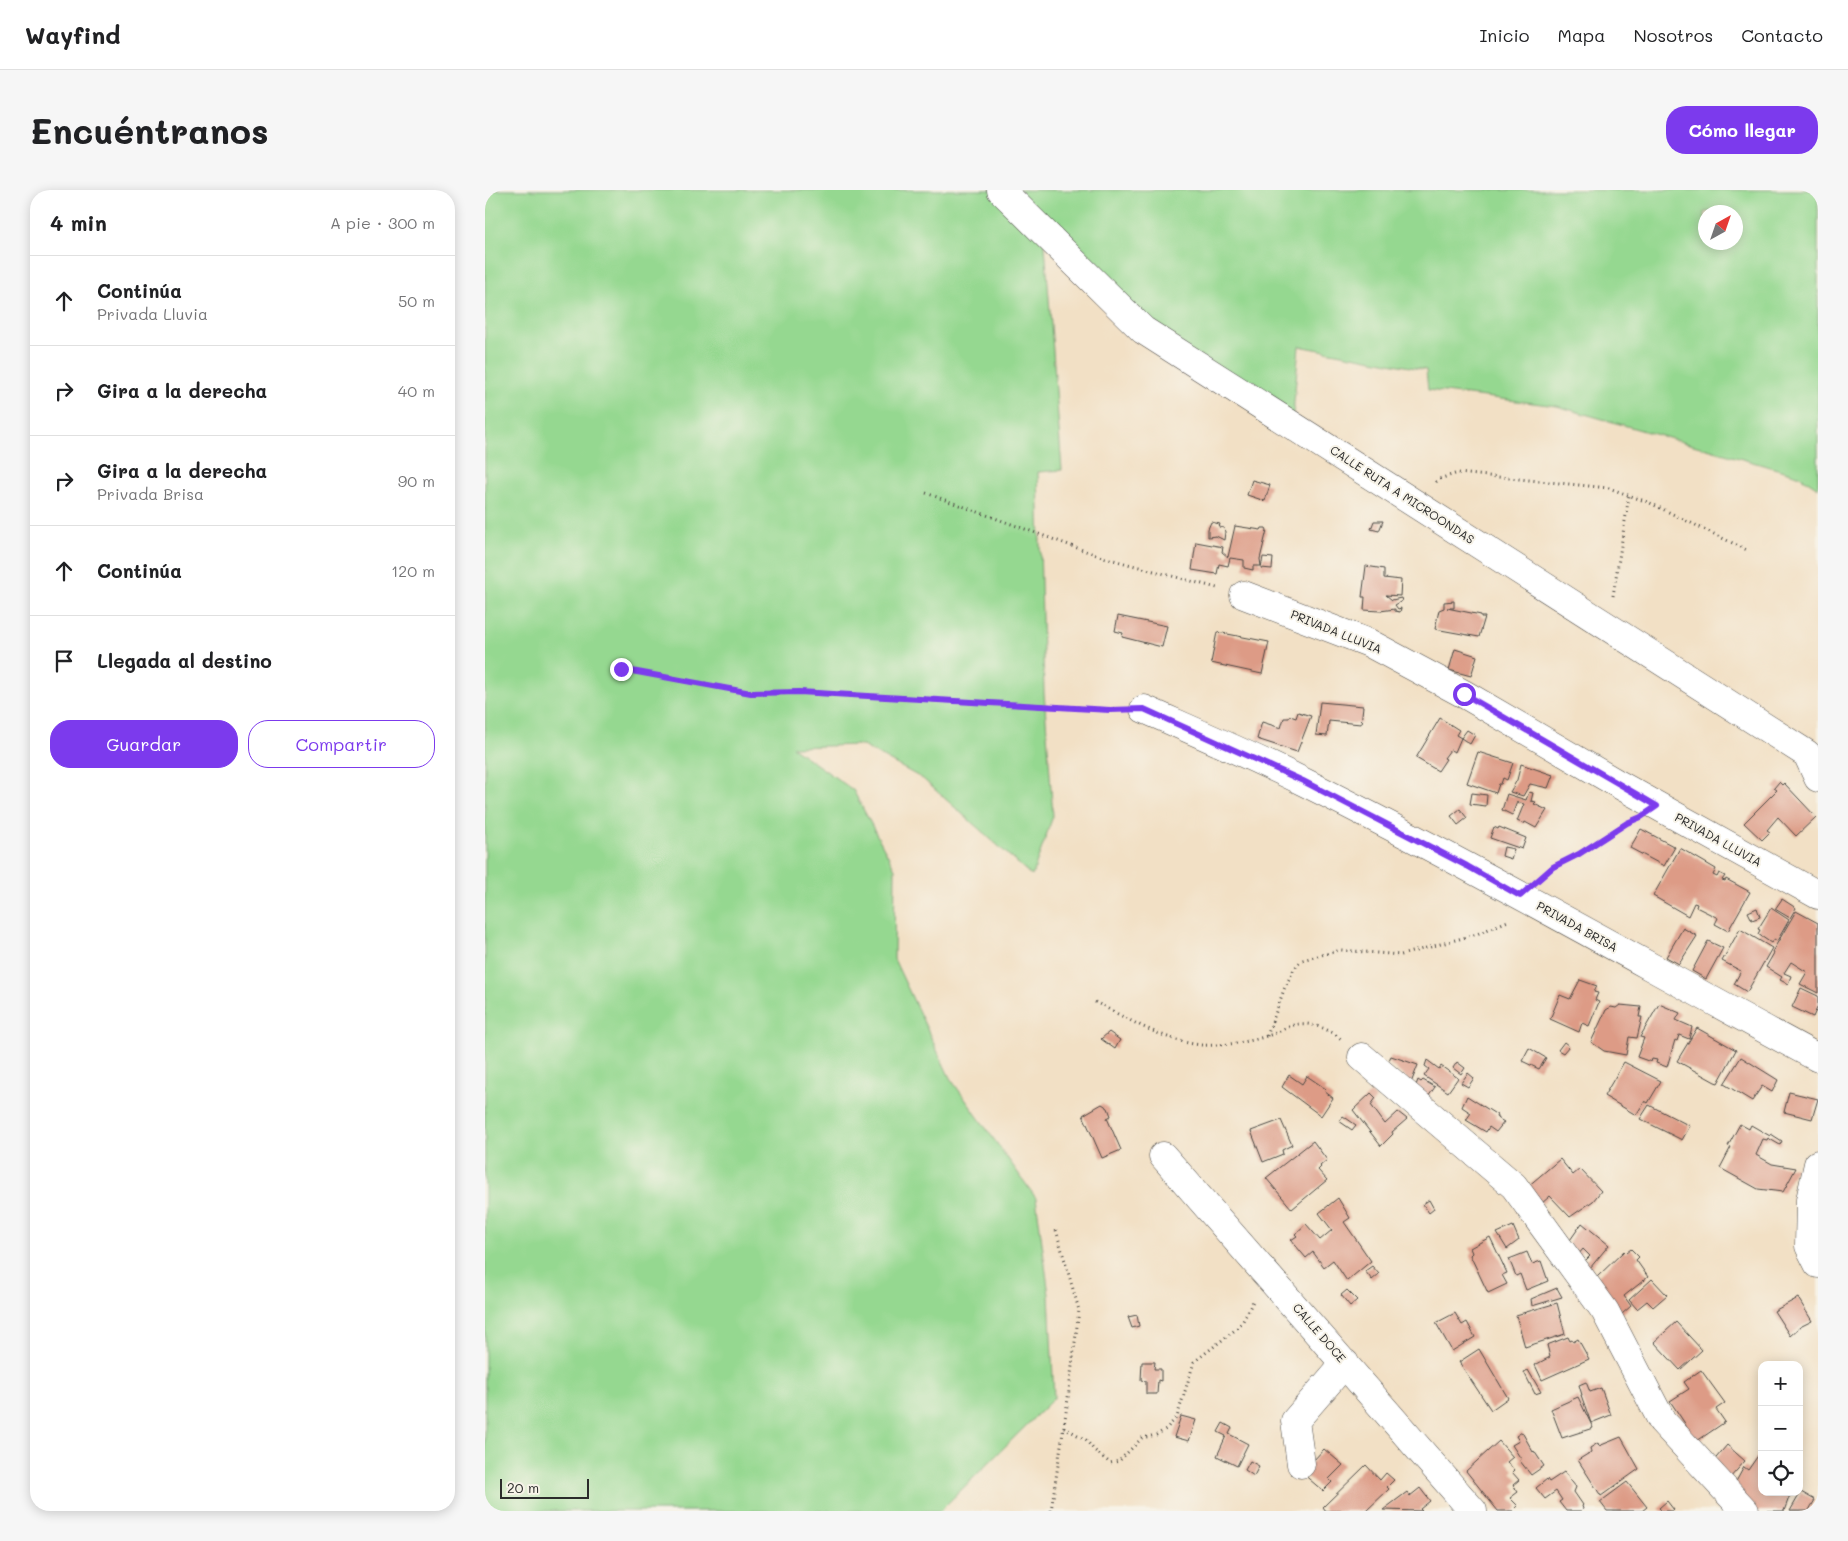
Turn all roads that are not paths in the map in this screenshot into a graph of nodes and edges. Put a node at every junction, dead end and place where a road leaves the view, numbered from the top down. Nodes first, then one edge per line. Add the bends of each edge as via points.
1 (1001, 190) edge
2 (1244, 596) road end
3 (1144, 709) road end
4 (1818, 778) edge
5 (1818, 895) edge
6 (1362, 1057) road end
7 (1818, 1058) edge
8 (1163, 1156) dead end
9 (1818, 1164) edge
10 (1818, 1264) edge
11 (1345, 1363) junction
12 (1301, 1464) dead end
13 (1470, 1510) edge
14 (1745, 1511) edge

1 - 4 street, CALLE RUTA A MICROONDAS via 1143,330 1807,754
2 - 5 street, PRIVADA LLUVIA via 1369,643
3 - 7 street, PRIVADA BRISA via 1303,781 1467,866
6 - 14 street via 1514,1186 1605,1311 1662,1421
8 - 11 street, CALLE DOCE
9 - 10 street via 1810,1200 1809,1246
11 - 12 street via 1295,1421
11 - 13 street, CALLE DOCE

